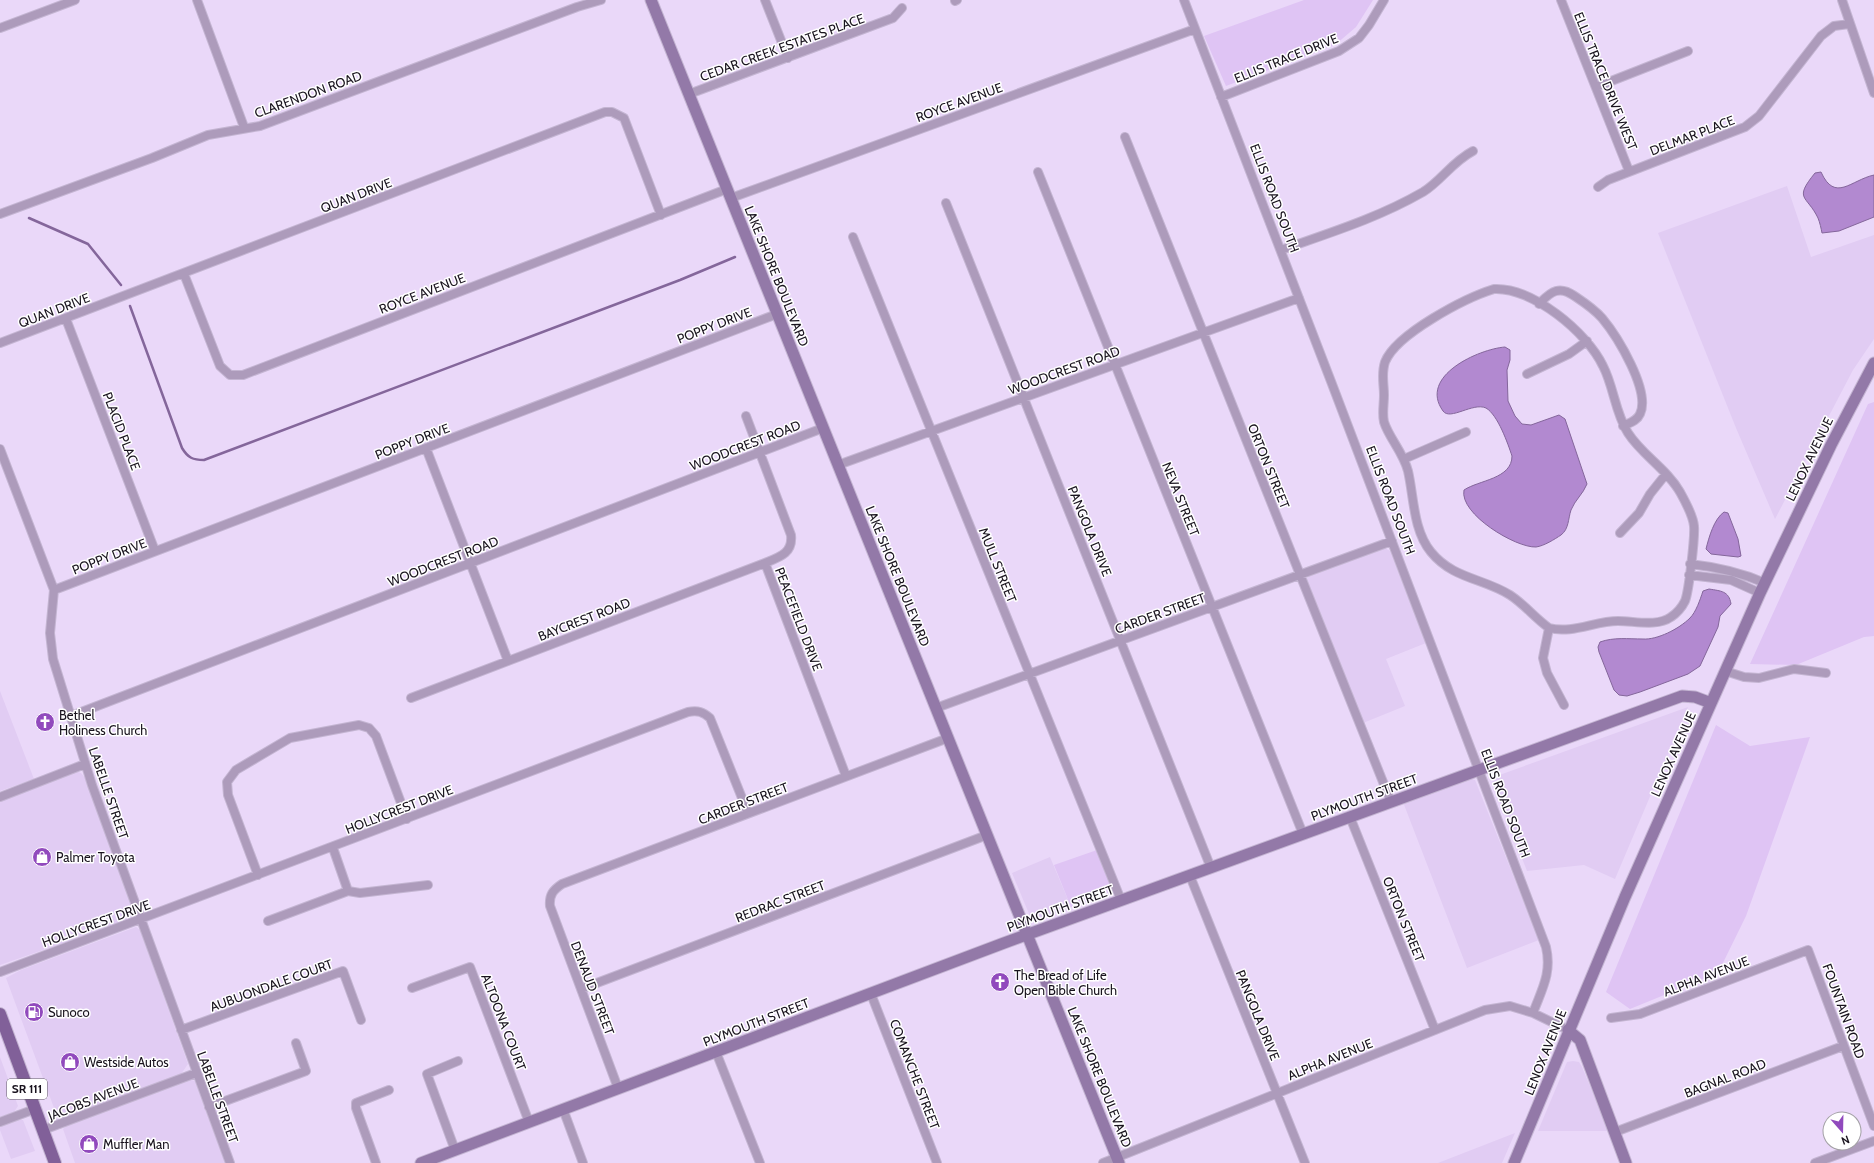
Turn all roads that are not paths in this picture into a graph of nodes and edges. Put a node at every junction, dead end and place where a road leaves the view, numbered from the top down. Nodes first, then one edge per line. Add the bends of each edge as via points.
1 (75, 0) edge
2 (197, 0) edge
3 (601, 0) edge
4 (651, 0) edge
5 (765, 0) edge
6 (1184, 0) edge
7 (1384, 0) edge
8 (1842, 0) edge
9 (1564, 1) edge
10 (902, 8) dead end
11 (1849, 24) junction
12 (0, 28) edge
13 (1195, 29) junction
14 (1688, 51) dead end
15 (788, 58) junction
16 (1596, 87) junction
17 (1874, 93) edge
18 (689, 94) junction
19 (1222, 97) junction
20 (244, 127) junction
21 (1125, 137) dead end
22 (1473, 151) dead end
23 (1629, 171) junction
24 (1038, 172) dead end
25 (1598, 186) dead end
26 (729, 194) junction
27 (946, 203) dead end
28 (0, 214) edge
29 (661, 215) junction
30 (853, 238) dead end
31 (1281, 250) junction
32 (184, 274) junction
33 (1299, 298) junction
34 (1539, 304) junction
35 (777, 314) junction
36 (66, 319) junction
37 (1203, 332) junction
38 (1587, 341) junction
39 (0, 344) edge
40 (1874, 363) edge
41 (1114, 365) junction
42 (1527, 374) dead end
43 (1023, 398) junction
44 (746, 416) dead end
45 (1623, 426) junction
46 (823, 428) junction
47 (931, 432) junction
48 (1466, 432) dead end
49 (426, 448) junction
50 (0, 449) edge
51 (760, 453) junction
52 (1404, 459) junction
53 (838, 465) junction
54 (1666, 474) junction
55 (1620, 533) dead end
56 (1392, 541) junction
57 (155, 551) junction
58 (470, 563) junction
59 (765, 563) junction
60 (1690, 564) junction
61 (1300, 575) junction
62 (1689, 575) junction
63 (1762, 588) junction
64 (54, 590) junction
65 (1212, 607) junction
66 (1549, 628) junction
67 (1121, 640) junction
68 (508, 661) junction
69 (1725, 671) junction
70 (1826, 673) dead end
71 (1030, 674) junction
72 (411, 698) dead end
73 (1711, 703) junction
74 (1564, 705) dead end
75 (936, 708) junction
76 (71, 716) junction
77 (948, 738) junction
78 (85, 764) junction
79 (1478, 770) junction
80 (846, 776) junction
81 (0, 797) edge
82 (1391, 802) junction
83 (748, 813) junction
84 (1350, 817) junction
85 (407, 819) junction
86 (1303, 834) junction
87 (987, 836) junction
88 (333, 848) junction
89 (1211, 868) junction
90 (258, 876) junction
91 (1190, 876) junction
92 (428, 885) dead end
93 (348, 891) junction
94 (550, 896) joint
95 (1121, 900) junction
96 (141, 919) junction
97 (268, 922) dead end
98 (1027, 934) junction
99 (1808, 950) joint
100 (0, 972) edge
101 (412, 988) dead end
102 (581, 989) junction
103 (871, 994) junction
104 (1533, 1013) junction
105 (1611, 1018) dead end
106 (361, 1020) dead end
107 (1, 1022) edge
108 (181, 1030) junction
109 (1435, 1030) junction
110 (1568, 1030) junction
111 (296, 1043) dead end
112 (1843, 1046) junction
113 (716, 1052) junction
114 (458, 1061) dead end
115 (196, 1073) junction
116 (618, 1088) junction
117 (389, 1090) dead end
118 (1276, 1093) junction
119 (209, 1108) junction
120 (35, 1109) junction
121 (563, 1109) junction
122 (0, 1122) edge
123 (529, 1122) junction
124 (1874, 1126) edge
125 (43, 1130) junction
126 (1615, 1132) junction
127 (1874, 1141) edge
128 (455, 1150) junction
129 (1118, 1160) edge
130 (55, 1163) edge
131 (230, 1163) edge
132 (376, 1163) edge
133 (421, 1163) edge
134 (583, 1163) edge
135 (760, 1163) edge
136 (937, 1163) edge
137 (1103, 1163) edge
138 (1305, 1163) edge
139 (1514, 1163) edge
140 (1626, 1163) edge
141 (1815, 1163) edge

1 - 12 street
2 - 20 street
3 - 20 street, CLARENDON ROAD via 260,126
4 - 18 street, LAKE SHORE BOULEVARD
5 - 15 street
6 - 13 street, ELLIS ROAD SOUTH
7 - 19 street, ELLIS TRACE DRIVE via 1359,38 1339,51
8 - 11 street
9 - 16 street, ELLIS TRACE DRIVE WEST
10 - 15 street, CEDAR CREEK ESTATES PLACE via 893,18
11 - 17 street
11 - 23 street, DELMAR PLACE via 1834,26 1821,36 1759,116 1745,127
13 - 19 street, ELLIS ROAD SOUTH
13 - 26 street, ROYCE AVENUE
14 - 16 street
15 - 18 street, CEDAR CREEK ESTATES PLACE
16 - 23 street, ELLIS TRACE DRIVE WEST
18 - 26 street, LAKE SHORE BOULEVARD
19 - 31 street, ELLIS ROAD SOUTH
20 - 28 street, CLARENDON ROAD via 208,134 152,158
21 - 37 street, ORTON STREET
22 - 31 street via 1460,158 1425,191 1377,216
23 - 25 street, DELMAR PLACE
24 - 41 street, NEVA STREET
26 - 29 street, ROYCE AVENUE
26 - 35 street, LAKE SHORE BOULEVARD
27 - 43 street, PANGOLA DRIVE
29 - 32 street, ROYCE AVENUE via 237,376 225,372 220,366
29 - 32 street, QUAN DRIVE via 624,118 612,112 605,112
30 - 47 street, MULL STREET
31 - 33 street, ELLIS ROAD SOUTH
32 - 36 street, QUAN DRIVE
33 - 37 street, WOODCREST ROAD
33 - 56 street, ELLIS ROAD SOUTH
34 - 38 street via 1576,329
34 - 45 street via 1556,291 1568,292 1587,304 1613,332 1630,362 1643,403 1637,419
34 - 52 street via 1517,292 1505,289 1480,294 1436,316 1393,350 1383,371 1382,413 1385,424
35 - 46 street, LAKE SHORE BOULEVARD
35 - 49 street, POPPY DRIVE
36 - 39 street, QUAN DRIVE
36 - 57 street, PLACID PLACE
37 - 41 street, WOODCREST ROAD
37 - 61 street, ORTON STREET
38 - 42 street via 1569,354
38 - 45 street via 1610,382
40 - 63 street, LENOX AVENUE
41 - 43 street, WOODCREST ROAD
41 - 65 street, NEVA STREET
43 - 47 street, WOODCREST ROAD
43 - 67 street, PANGOLA DRIVE
44 - 51 street, PEACEFIELD DRIVE
45 - 54 street via 1632,440
46 - 51 street, WOODCREST ROAD
46 - 53 street, LAKE SHORE BOULEVARD
47 - 53 street, WOODCREST ROAD
47 - 71 street, MULL STREET
48 - 52 street
49 - 57 street, POPPY DRIVE
49 - 58 street
50 - 64 street, LABELLE STREET
51 - 58 street, WOODCREST ROAD
51 - 59 street, PEACEFIELD DRIVE via 792,535 790,548 786,553
52 - 66 street via 1417,523 1430,551 1454,572 1509,594
53 - 75 street, LAKE SHORE BOULEVARD
54 - 55 street via 1639,513
54 - 60 street via 1680,492 1694,524
56 - 61 street, CARDER STREET
56 - 79 street, ELLIS ROAD SOUTH
57 - 64 street, POPPY DRIVE
58 - 68 street
58 - 76 street, WOODCREST ROAD
59 - 68 street, BAYCREST ROAD
59 - 80 street, PEACEFIELD DRIVE
60 - 62 street
60 - 63 street via 1737,572
61 - 65 street, CARDER STREET
61 - 82 street, ORTON STREET
62 - 63 street via 1731,580
62 - 66 street via 1685,600 1671,617 1660,621 1616,621 1572,629
63 - 69 street, LENOX AVENUE
64 - 76 street, LABELLE STREET via 50,633 53,659
65 - 67 street, CARDER STREET
65 - 86 street, NEVA STREET
66 - 74 street via 1543,658 1547,673
67 - 71 street, CARDER STREET
67 - 89 street, PANGOLA DRIVE
68 - 72 street, BAYCREST ROAD
69 - 70 street via 1744,677 1759,678 1794,669
69 - 73 street, LENOX AVENUE
71 - 75 street, CARDER STREET
71 - 95 street, MULL STREET
73 - 79 street, PLYMOUTH STREET via 1696,697 1682,696
73 - 110 street, LENOX AVENUE
75 - 77 street, LAKE SHORE BOULEVARD
76 - 78 street, LABELLE STREET
77 - 80 street, CARDER STREET
77 - 87 street, LAKE SHORE BOULEVARD
78 - 81 street
78 - 96 street, LABELLE STREET
79 - 82 street, PLYMOUTH STREET
79 - 104 street, ELLIS ROAD SOUTH via 1548,957 1548,975
80 - 83 street, CARDER STREET
82 - 84 street, PLYMOUTH STREET
83 - 85 street, HOLLYCREST DRIVE via 714,725 704,713 696,711
83 - 94 street, CARDER STREET via 562,884
84 - 86 street, PLYMOUTH STREET
84 - 109 street, ORTON STREET
85 - 88 street, HOLLYCREST DRIVE
85 - 90 street via 376,736 369,728 359,726 290,738 236,770 227,782 228,795
86 - 89 street, PLYMOUTH STREET
87 - 98 street, LAKE SHORE BOULEVARD
87 - 102 street, REDRAC STREET
88 - 90 street, HOLLYCREST DRIVE
88 - 93 street
89 - 91 street, PLYMOUTH STREET
90 - 96 street, HOLLYCREST DRIVE
91 - 95 street, PLYMOUTH STREET
91 - 118 street, PANGOLA DRIVE
92 - 93 street via 360,893
93 - 97 street
94 - 102 street, DENAUD STREET via 550,906
95 - 98 street, PLYMOUTH STREET
96 - 100 street, HOLLYCREST DRIVE
96 - 108 street, LABELLE STREET
98 - 103 street, PLYMOUTH STREET
98 - 129 street, LAKE SHORE BOULEVARD
99 - 105 street, ALPHA AVENUE via 1640,1014
99 - 112 street, FOUNTAIN ROAD
101 - 123 street, ALTOONA COURT via 470,967
102 - 116 street, DENAUD STREET
103 - 113 street, PLYMOUTH STREET
103 - 136 street, COMANCHE STREET
104 - 109 street, ALPHA AVENUE via 1510,1006 1494,1008
104 - 110 street, ALPHA AVENUE
106 - 108 street, AUBUONDALE COURT via 343,971
107 - 120 main road, SR 111
108 - 115 street, LABELLE STREET
109 - 118 street, ALPHA AVENUE
110 - 126 street via 1580,1040
110 - 139 street, LENOX AVENUE
111 - 119 street via 306,1070
112 - 124 street, FOUNTAIN ROAD
112 - 126 street, BAGNAL ROAD
113 - 116 street, PLYMOUTH STREET
113 - 135 street
114 - 128 street via 427,1074
115 - 119 street, LABELLE STREET
115 - 125 street, JACOBS AVENUE
116 - 121 street, PLYMOUTH STREET
117 - 132 street via 356,1103
118 - 129 street, ALPHA AVENUE
118 - 138 street, PANGOLA DRIVE
119 - 131 street, LABELLE STREET
120 - 122 street
120 - 125 main road, SR 111
121 - 123 street, PLYMOUTH STREET
121 - 134 street
123 - 128 street, PLYMOUTH STREET
125 - 130 main road, SR 111
126 - 140 street
127 - 141 street
128 - 133 street, PLYMOUTH STREET
129 - 137 street, ALPHA AVENUE

